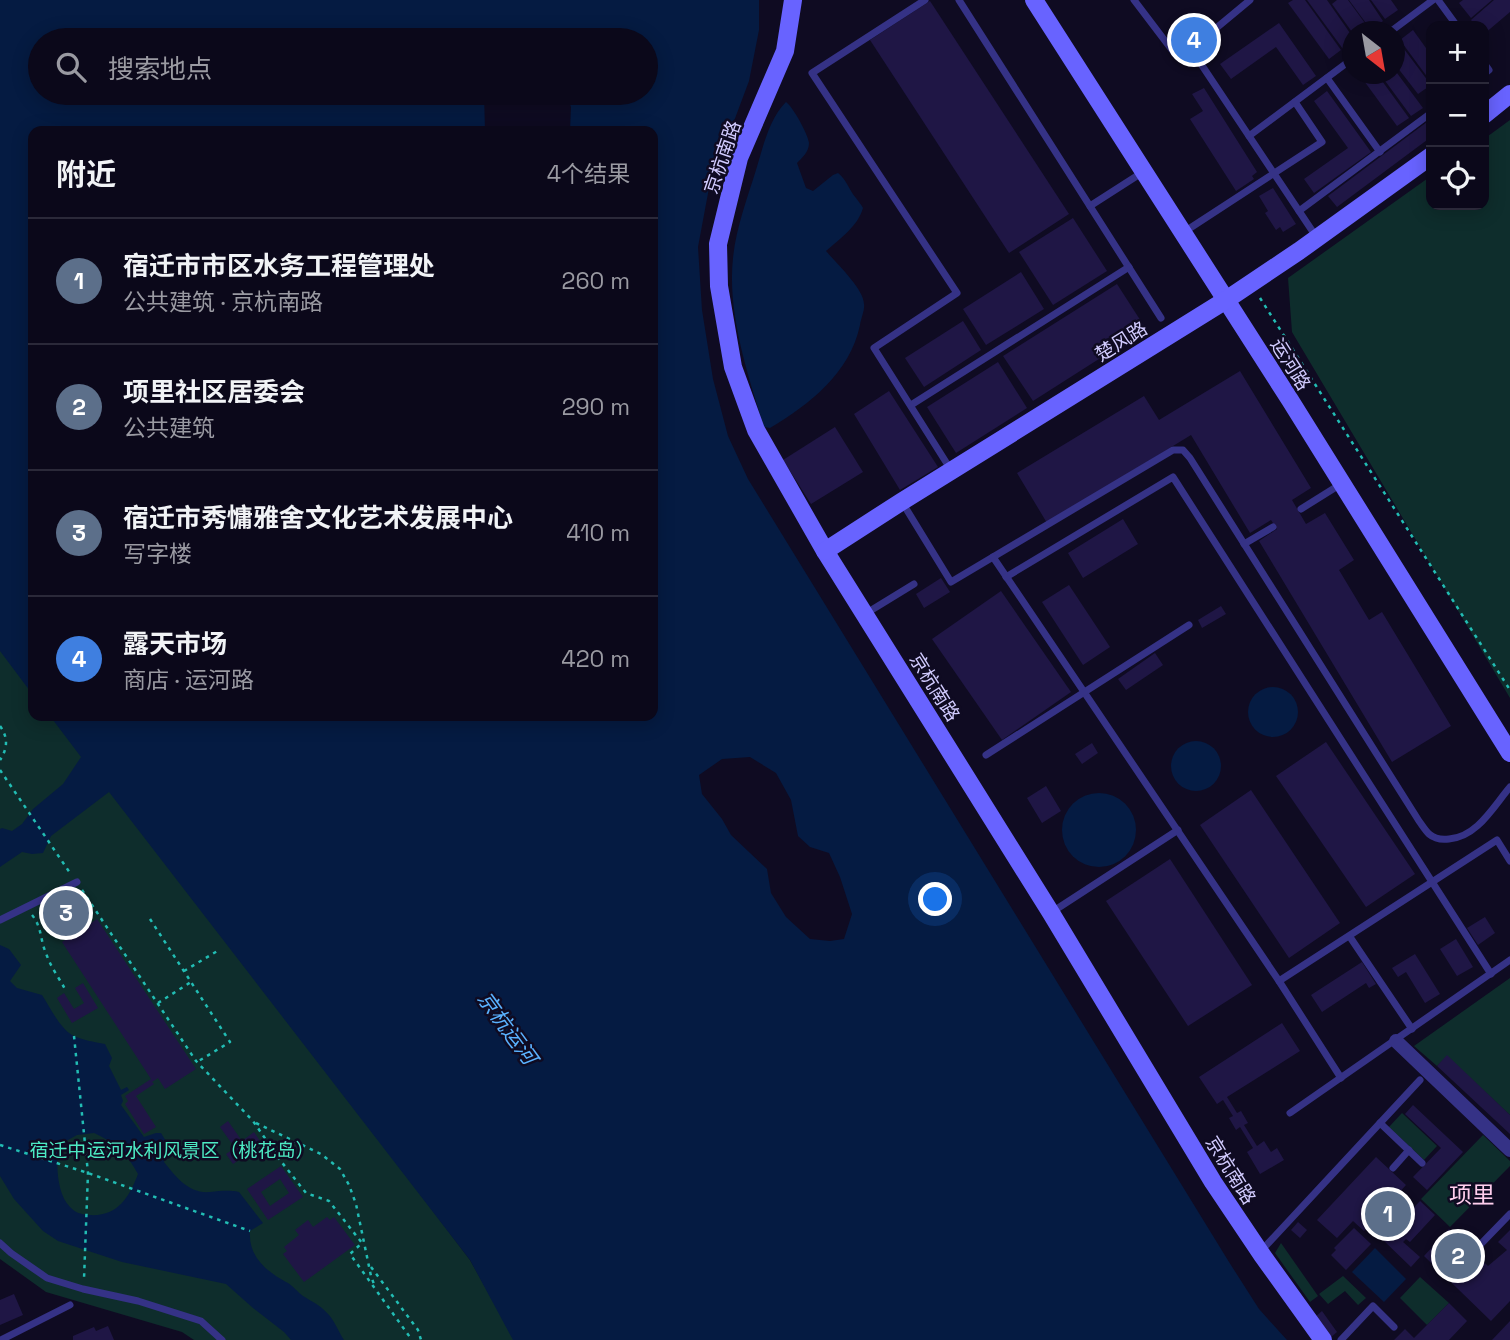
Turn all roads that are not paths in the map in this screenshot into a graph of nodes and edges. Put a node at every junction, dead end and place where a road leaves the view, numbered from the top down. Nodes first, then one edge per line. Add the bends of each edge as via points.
1 (793, 0) edge
2 (925, 0) edge
3 (959, 0) edge
4 (1034, 0) edge
5 (1134, 0) edge
6 (1250, 0) edge
7 (1433, 0) edge
8 (1438, 0) edge
9 (1405, 21) edge
10 (1453, 21) edge
11 (1191, 49) junction
12 (1342, 67) edge
13 (1327, 78) junction
14 (1510, 94) edge
15 (1295, 102) junction
16 (1489, 111) edge
17 (1426, 117) edge
18 (1249, 136) junction
19 (1380, 152) junction
20 (1426, 160) edge
21 (1143, 171) junction
22 (1274, 173) junction
23 (1090, 206) junction
24 (1299, 211) junction
25 (1183, 233) junction
26 (1317, 238) junction
27 (1129, 267) junction
28 (1226, 300) junction
29 (1161, 318) dead end
30 (911, 405) junction
31 (951, 470) junction
32 (1342, 484) junction
33 (901, 502) junction
34 (1301, 509) dead end
35 (1272, 527) dead end
36 (1244, 544) junction
37 (825, 551) junction
38 (993, 557) junction
39 (1006, 577) junction
40 (914, 583) dead end
41 (865, 614) junction
42 (1189, 625) dead end
43 (1084, 692) junction
44 (1510, 753) edge
45 (986, 755) dead end
46 (1510, 787) edge
47 (1178, 830) junction
48 (1510, 861) edge
49 (76, 882) road end
50 (1432, 883) junction
51 (1051, 913) junction
52 (0, 920) edge
53 (1350, 937) junction
54 (1510, 960) edge
55 (1491, 974) junction
56 (1279, 981) junction
57 (1412, 1029) junction
58 (1395, 1041) junction
59 (1341, 1078) junction
60 (1420, 1080) dead end
61 (1290, 1114) dead end
62 (1380, 1123) junction
63 (1409, 1150) junction
64 (1510, 1150) edge
65 (1422, 1163) dead end
66 (1393, 1168) dead end
67 (1510, 1214) edge
68 (0, 1243) edge
69 (1477, 1248) dead end
70 (1259, 1252) junction
71 (70, 1305) dead end
72 (1394, 1327) dead end
73 (1, 1340) edge
74 (222, 1340) edge
75 (1323, 1340) edge
76 (1341, 1340) edge

1 - 37 street, 京杭南路 via 785,51 740,158 718,244 719,286 733,366 756,430
2 - 30 lane via 812,73 957,293 874,348
3 - 23 lane
4 - 21 street, 运河路
5 - 11 lane via 1175,54
6 - 11 lane
7 - 9 lane
8 - 10 lane
11 - 18 lane
12 - 13 lane
13 - 15 lane
13 - 19 lane
14 - 16 street
15 - 18 lane
15 - 22 lane via 1322,142
17 - 19 lane
18 - 22 lane
19 - 24 lane
20 - 26 street, 楚风路
21 - 23 lane
21 - 25 street, 运河路
22 - 24 lane
22 - 25 lane
23 - 27 lane
24 - 26 lane
25 - 28 street, 运河路
26 - 28 street, 楚风路
27 - 29 lane
27 - 30 lane
28 - 31 street, 楚风路
28 - 32 street, 运河路
30 - 31 lane
31 - 33 street, 楚风路
32 - 34 lane
32 - 44 street, 运河路
33 - 37 street, 楚风路
33 - 38 lane via 951,582
35 - 36 lane
36 - 38 lane via 1190,458 1183,450 1174,450
36 - 46 lane via 1430,835 1441,840 1465,836
37 - 41 street, 京杭南路
38 - 39 lane
39 - 43 lane
39 - 50 lane via 1173,477
40 - 41 lane
41 - 51 street, 京杭南路
42 - 43 lane
43 - 45 lane
43 - 47 lane
47 - 51 lane
47 - 56 lane
48 - 50 lane via 1497,840
49 - 52 lane
50 - 53 lane
50 - 55 lane
51 - 70 street, 京杭南路
53 - 56 lane
53 - 57 lane
54 - 55 lane
55 - 57 lane
56 - 59 lane
57 - 58 lane
58 - 59 lane
58 - 64 street
59 - 61 lane
60 - 62 lane
62 - 63 lane
62 - 70 lane
63 - 65 lane
63 - 66 lane
67 - 69 lane
68 - 74 lane via 47,1278 201,1321
70 - 75 street, 京杭南路
71 - 73 lane
72 - 76 lane via 1373,1306

